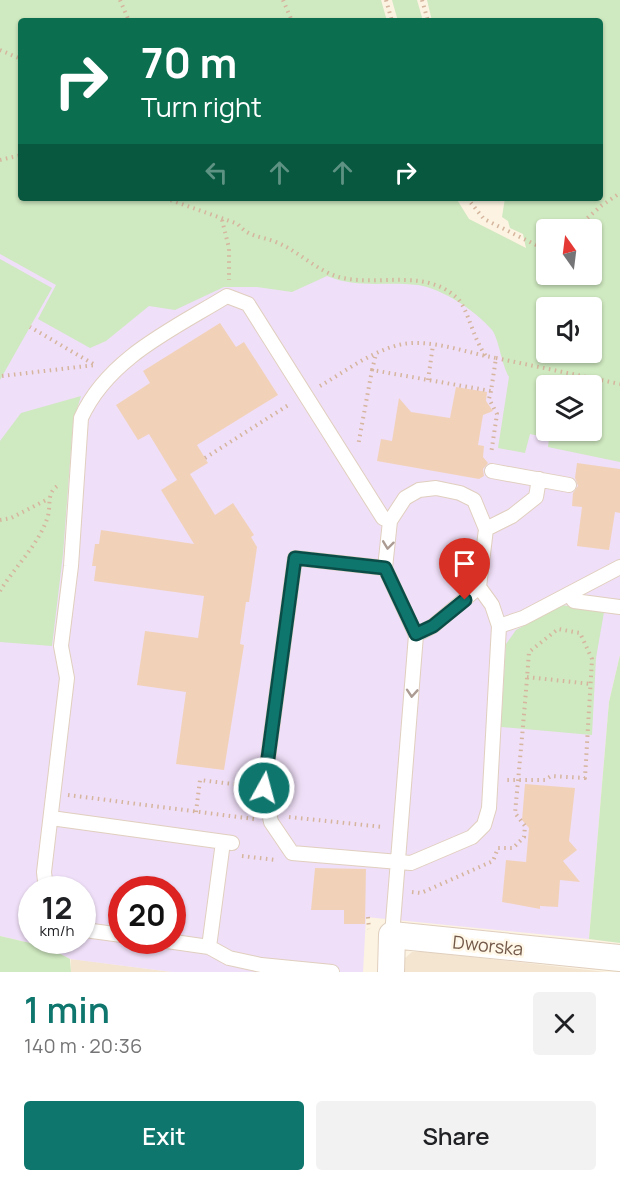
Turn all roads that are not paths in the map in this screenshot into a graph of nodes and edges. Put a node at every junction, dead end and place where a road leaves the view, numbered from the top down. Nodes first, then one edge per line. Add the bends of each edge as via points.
1 (492, 471) road end
2 (539, 479) junction
3 (568, 485) dead end
4 (390, 521) junction
5 (486, 529) junction
6 (620, 567) edge
7 (385, 568) junction
8 (479, 587) junction
9 (569, 594) junction
10 (620, 607) edge
11 (499, 626) junction
12 (416, 634) junction
13 (51, 818) junction
14 (400, 863) junction
15 (44, 876) edge
16 (392, 935) junction
17 (186, 944) edge
18 (209, 947) junction
19 (620, 958) edge
20 (332, 972) edge
21 (391, 972) edge

1 - 2 lane
2 - 3 lane
2 - 5 lane via 536,497 512,516
4 - 5 lane via 405,498 419,490 436,488 474,500
4 -> 7 lane
4 - 13 lane via 383,518 248,304 227,296 150,343 110,373 90,398 81,418 61,646 67,678
5 - 8 lane
6 - 9 lane
7 - 12 lane
7 - 14 lane via 295,558 264,788 271,822 292,853
8 - 11 lane via 492,605
8 - 12 lane via 433,626
9 - 10 lane via 574,601
9 - 11 lane
11 - 14 lane via 489,808 484,825 472,837 411,863
12 -> 14 lane
13 - 15 lane
13 - 18 lane via 230,847
14 - 16 lane
16 - 19 street, Dworska
16 - 21 street
17 - 18 lane
18 - 20 lane via 230,958 261,965

